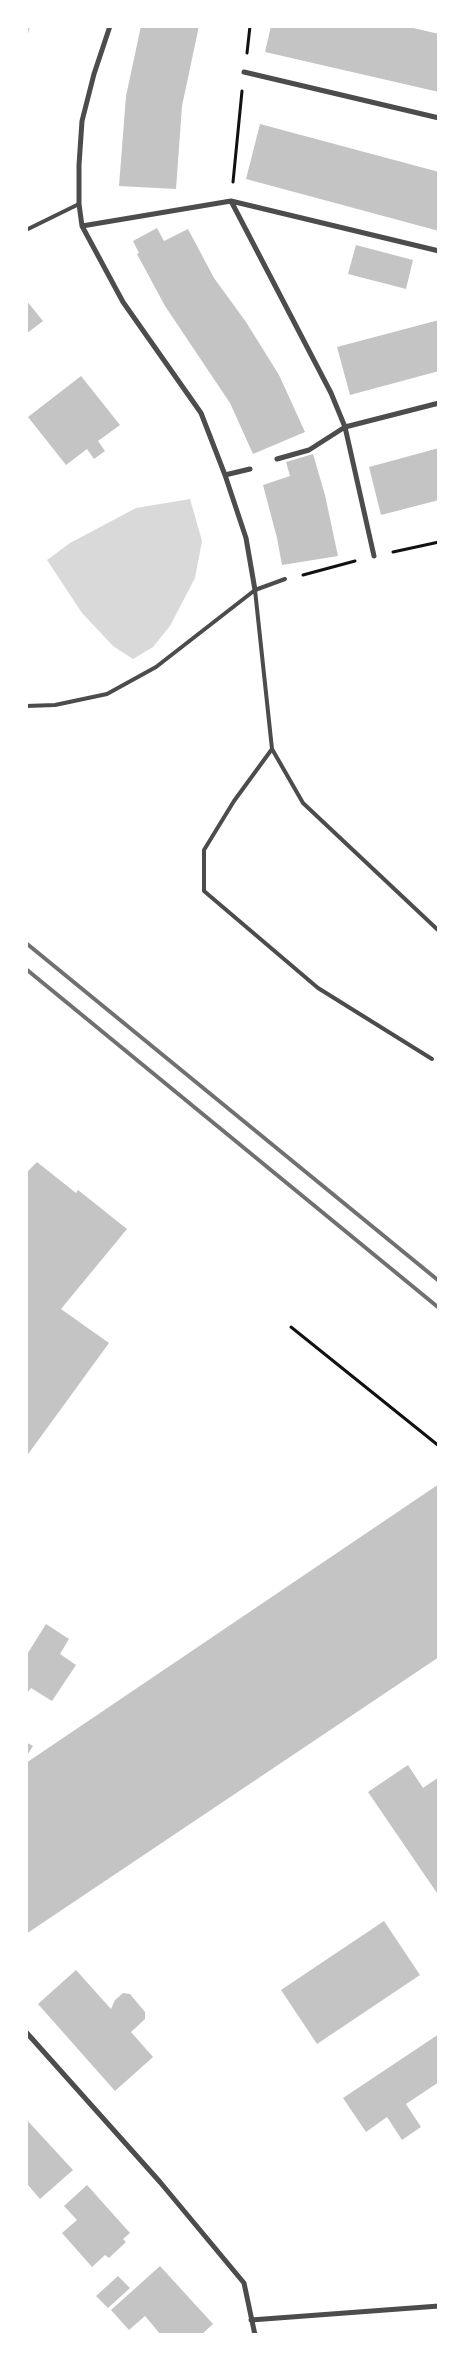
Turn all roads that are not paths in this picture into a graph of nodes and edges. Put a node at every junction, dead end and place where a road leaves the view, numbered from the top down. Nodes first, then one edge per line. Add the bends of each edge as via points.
1 (110, 26) edge
2 (244, 72) road end
3 (439, 118) edge
4 (231, 200) junction
5 (79, 204) junction
6 (82, 226) junction
7 (26, 230) edge
8 (439, 251) edge
9 (439, 403) edge
10 (345, 427) junction
11 (277, 459) dead end
12 (250, 469) dead end
13 (225, 475) junction
14 (374, 556) dead end
15 (285, 579) dead end
16 (255, 590) junction
17 (26, 706) edge
18 (272, 749) junction
19 (439, 931) edge
20 (432, 1060) dead end
21 (26, 2032) edge
22 (439, 2306) edge
23 (251, 2320) junction
24 (255, 2335) edge

1 - 5 street via 82,121
2 - 3 street
4 - 6 street
4 - 8 street
4 - 10 street
5 - 6 street
5 - 7 lane
6 - 13 street via 123,302 201,413
9 - 10 street
10 - 11 street via 309,450
10 - 14 street
12 - 13 street
13 - 16 street via 246,538
15 - 16 lane
16 - 17 lane via 156,667 107,694 55,705
16 - 18 lane
18 - 19 lane via 303,803
18 - 20 lane via 204,850 204,892 318,988
21 - 23 street via 160,2182 244,2283
22 - 23 street
23 - 24 street

